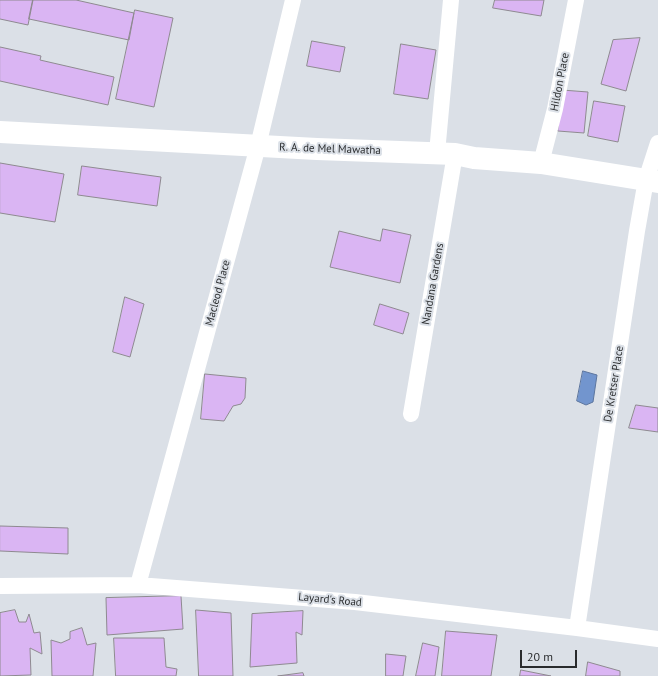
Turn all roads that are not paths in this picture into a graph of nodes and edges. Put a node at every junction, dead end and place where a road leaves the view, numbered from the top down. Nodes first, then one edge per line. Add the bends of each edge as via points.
1 (292, 0) edge
2 (451, 0) edge
3 (576, 0) edge
4 (0, 132) edge
5 (658, 143) edge
6 (258, 146) junction
7 (446, 153) junction
8 (541, 164) junction
9 (652, 181) edge
10 (411, 414) dead end
11 (138, 585) junction
12 (0, 586) edge
13 (576, 628) junction
14 (658, 640) edge

1 - 6 street, Macleod Place
2 - 7 street, Nandana Gardens
3 - 8 street, Hildon Place via 555,109
4 - 6 highway, R. A. de Mel Mawatha
5 - 9 street, De Kretser Place
6 - 7 highway, R. A. de Mel Mawatha
6 - 11 street, Macleod Place
7 - 8 highway, R. A. de Mel Mawatha
7 - 10 street, Nandana Gardens
8 - 9 highway, R. A. de Mel Mawatha
9 - 13 street, De Kretser Place via 636,238
11 - 12 street, Layard's Road
11 - 13 street, Layard's Road via 355,602
13 - 14 street, Layard's Road

